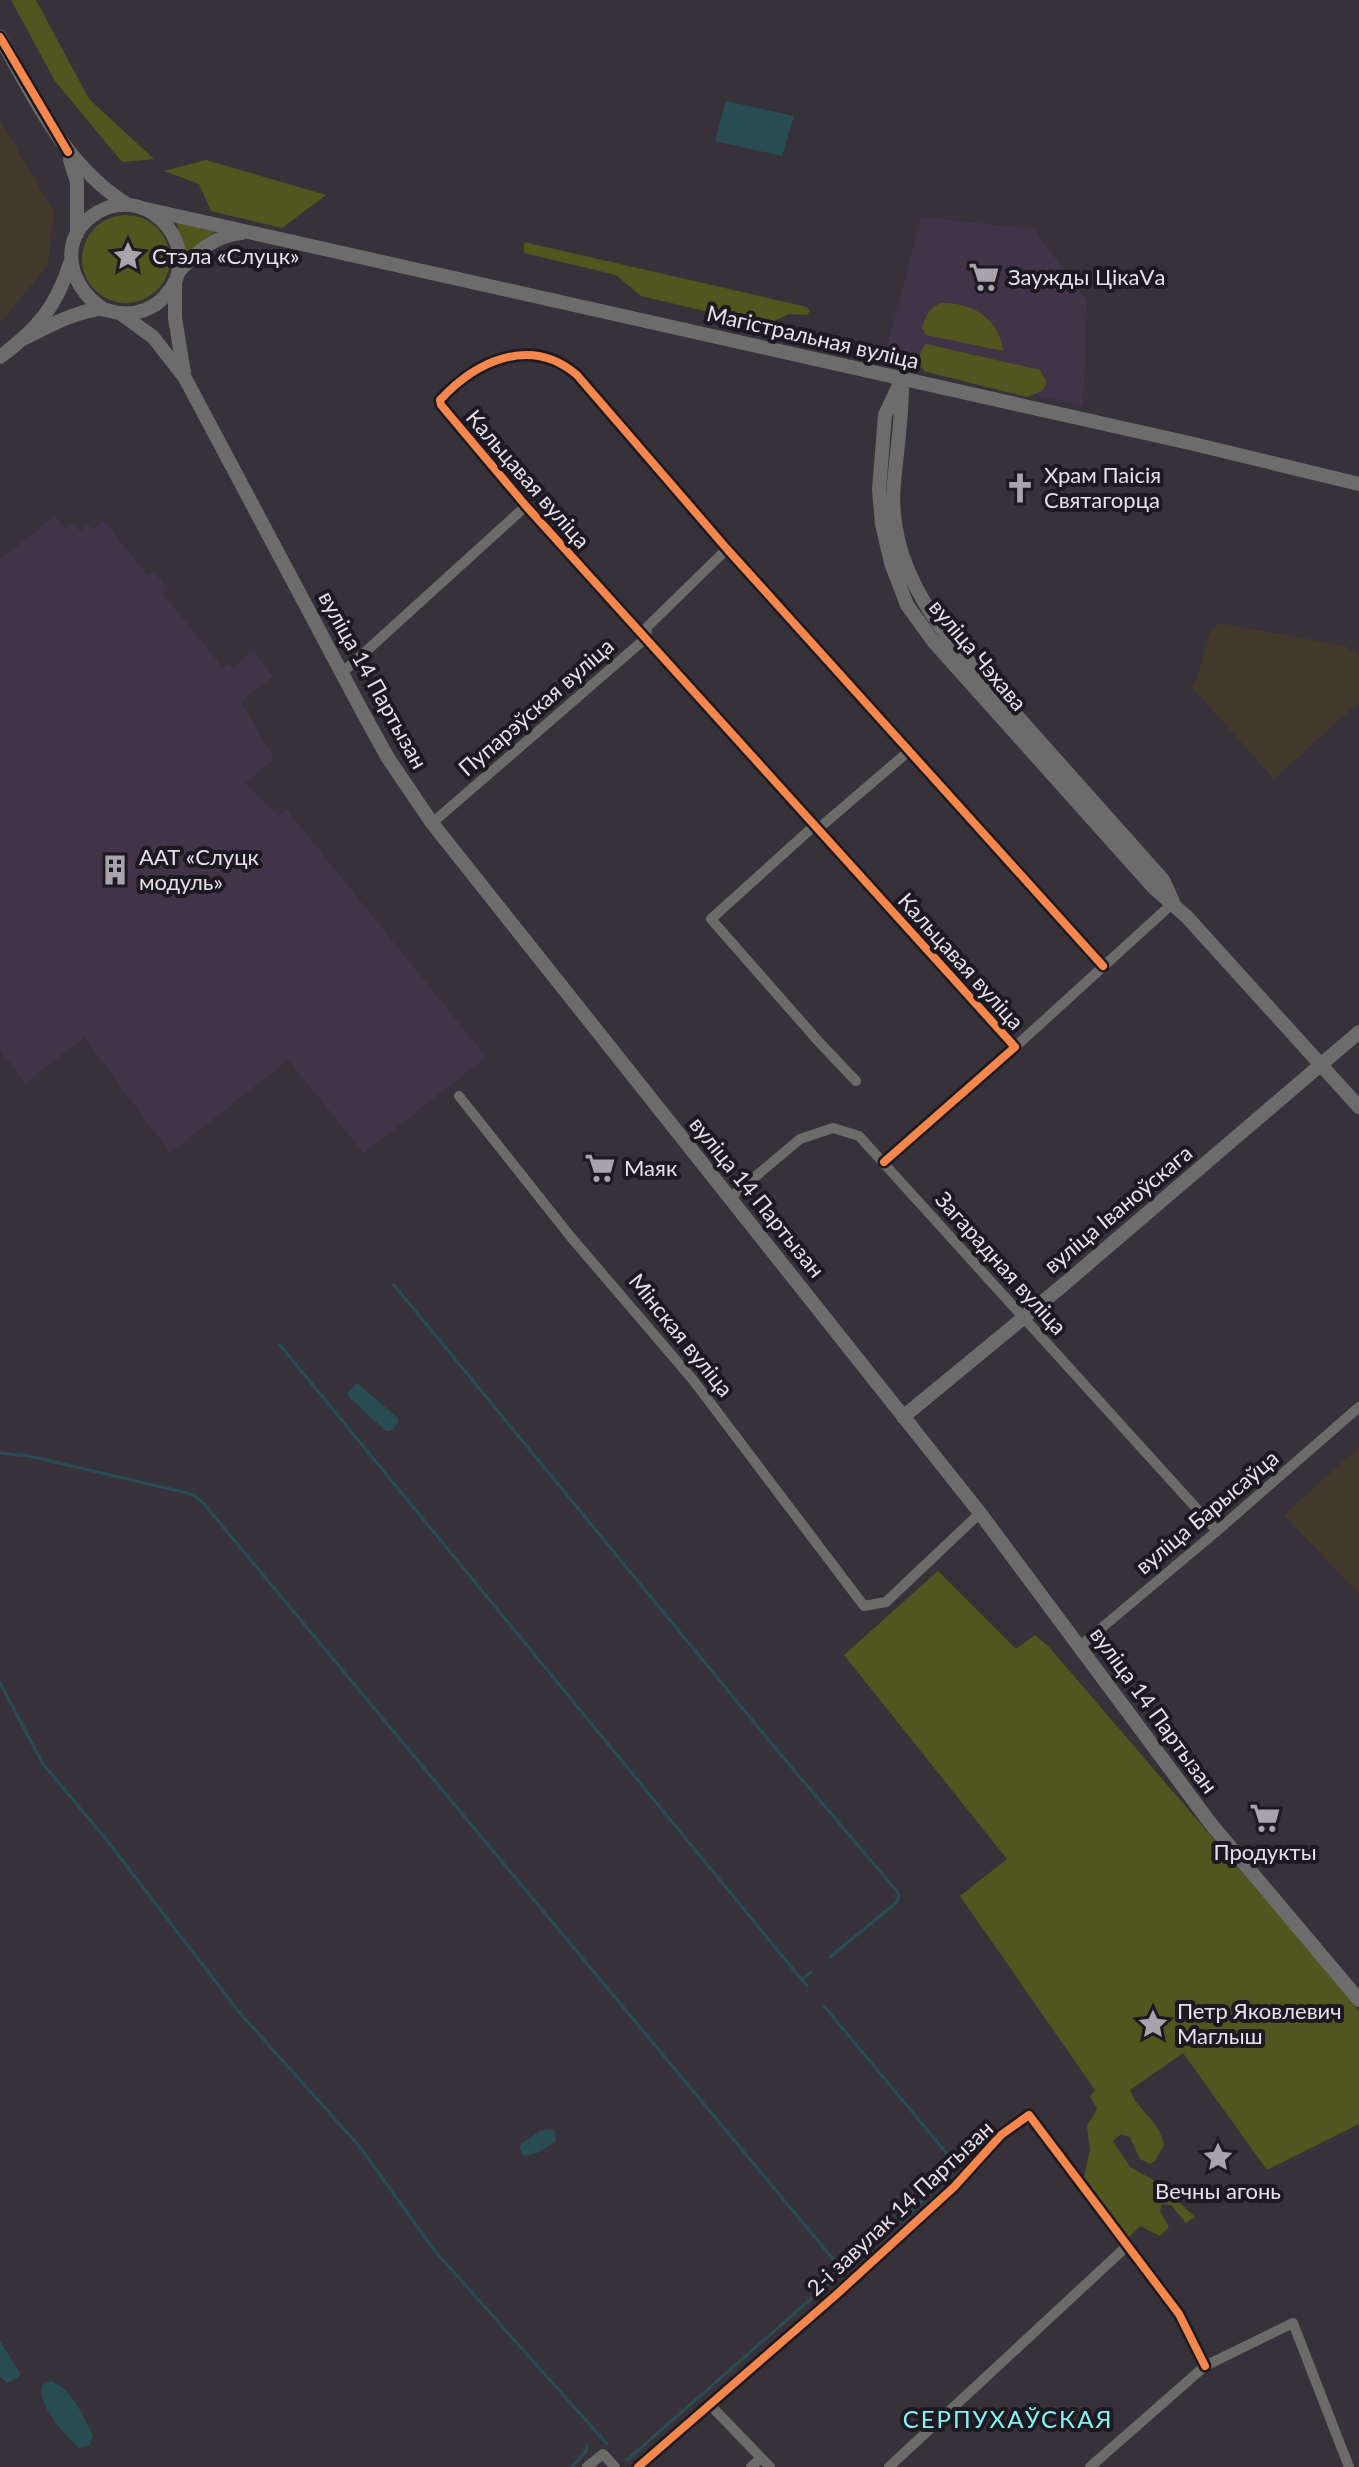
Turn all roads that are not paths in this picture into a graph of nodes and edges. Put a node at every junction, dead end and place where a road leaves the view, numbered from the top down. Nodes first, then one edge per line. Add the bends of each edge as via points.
1 (0, 37) edge
2 (68, 152) junction
3 (129, 205) junction
4 (146, 209) junction
5 (257, 232) junction
6 (77, 235) junction
7 (71, 259) junction
8 (177, 277) junction
9 (102, 308) junction
10 (120, 313) junction
11 (23, 339) junction
12 (0, 357) edge
13 (185, 378) junction
14 (902, 379) junction
15 (1359, 484) edge
16 (526, 506) junction
17 (727, 549) junction
18 (646, 638) junction
19 (342, 673) junction
20 (909, 751) junction
21 (432, 823) junction
22 (816, 828) junction
23 (1173, 903) junction
24 (1103, 966) junction
25 (1359, 1032) edge
26 (1015, 1047) junction
27 (1321, 1064) junction
28 (856, 1081) dead end
29 (459, 1096) dead end
30 (1359, 1107) edge
31 (884, 1162) junction
32 (730, 1198) junction
33 (1023, 1319) junction
34 (1359, 1407) edge
35 (903, 1417) junction
36 (980, 1513) junction
37 (1217, 1531) junction
38 (1080, 1646) junction
39 (1359, 2000) edge
40 (1127, 2246) junction
41 (1205, 2366) junction
42 (711, 2406) junction
43 (761, 2458) junction
44 (587, 2467) edge
45 (615, 2467) edge
46 (638, 2467) edge
47 (751, 2467) edge
48 (770, 2467) edge
49 (889, 2467) edge
50 (1090, 2467) edge
51 (1349, 2467) edge

1 - 2 main road
2 - 3 main road via 105,191
2 - 6 main road via 77,182
3 - 4 main road
3 - 6 main road via 98,212
4 - 5 main road, Магістральная вуліца
4 - 8 main road via 170,228 177,241
5 - 8 main road via 220,236
5 - 14 main road, Магістральная вуліца
6 - 7 main road
7 - 9 main road via 79,288
7 - 11 main road via 47,315
8 - 10 main road via 152,307
8 - 13 main road, вуліца 14 Партызан via 175,318
9 - 10 main road
9 - 11 main road via 62,319
10 - 13 main road, вуліца 14 Партызан via 153,337
11 - 12 main road
13 - 19 main road, вуліца 14 Партызан
14 - 15 main road, Магістральная вуліца
14 - 23 main road, вуліца Чэхава via 895,527 915,588 954,645 1163,880
16 - 17 street, Кальцавая вуліца via 440,400 459,380 498,358 544,356 577,375
16 - 18 street, Кальцавая вуліца
16 - 19 street
17 - 18 street, Пупарэўская вуліца via 647,627
17 - 20 street, Кальцавая вуліца
18 - 21 street, Пупарэўская вуліца
18 - 22 street, Кальцавая вуліца
19 - 21 main road, вуліца 14 Партызан via 388,758
20 - 22 street
20 - 24 street, Кальцавая вуліца
21 - 32 main road, вуліца 14 Партызан
22 - 26 street, Кальцавая вуліца
22 - 28 street via 711,919
23 - 24 street
23 - 27 main road, вуліца Чэхава
24 - 26 street
25 - 27 main road, вуліца Іваноўскага
26 - 31 street, Кальцавая вуліца
27 - 30 main road, вуліца Чэхава
27 - 33 main road, вуліца Іваноўскага
29 - 36 street, Мінская вуліца via 693,1380 864,1606 886,1602
31 - 32 street, Загарадная вуліца via 859,1136 833,1128 818,1131 800,1139
31 - 33 street, Загарадная вуліца
32 - 35 main road, вуліца 14 Партызан
33 - 35 main road, вуліца Іваноўскага
33 - 37 street, Загарадная вуліца
34 - 37 street, вуліца Барысаўца
35 - 36 main road, вуліца 14 Партызан
36 - 38 main road, вуліца 14 Партызан
37 - 38 street, вуліца Барысаўца
38 - 39 main road, вуліца 14 Партызан via 1211,1824
40 - 41 street via 1179,2314
40 - 42 street, 2-і завулак 14 Партызан via 1029,2115 1001,2135 954,2187
40 - 49 street
41 - 50 street
41 - 51 street via 1293,2323
42 - 43 street
42 - 46 street
43 - 47 street
43 - 48 street
44 - 45 street via 603,2454

